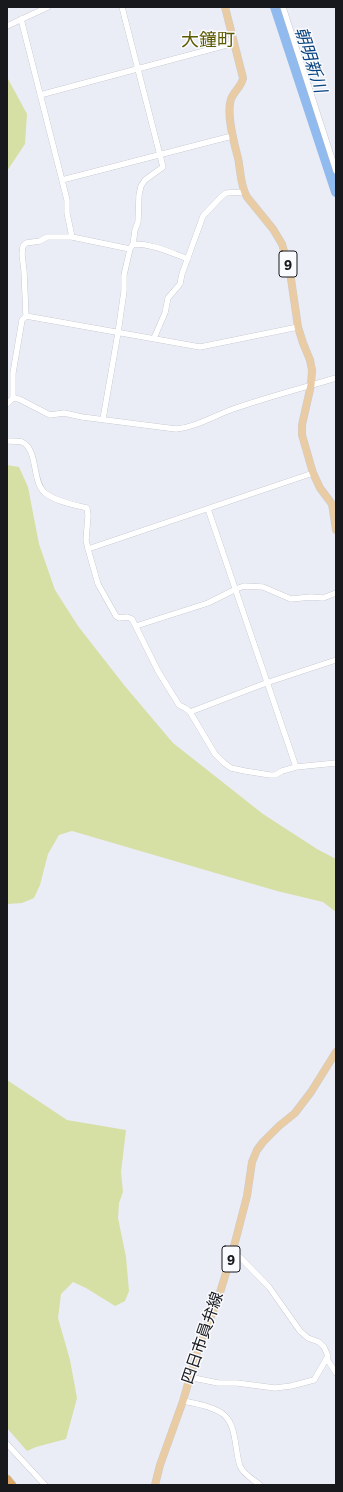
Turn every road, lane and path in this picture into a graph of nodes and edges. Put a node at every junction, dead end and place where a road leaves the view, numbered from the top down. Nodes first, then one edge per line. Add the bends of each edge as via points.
1 (48, 7) edge
2 (122, 7) edge
3 (225, 7) edge
4 (283, 7) edge
5 (21, 19) junction
6 (7, 26) edge
7 (234, 44) junction
8 (138, 69) junction
9 (40, 95) junction
10 (232, 136) junction
11 (160, 154) junction
12 (336, 171) edge
13 (62, 180) junction
14 (244, 192) junction
15 (72, 237) junction
16 (132, 247) junction
17 (188, 259) junction
18 (26, 316) junction
19 (298, 327) junction
20 (118, 333) junction
21 (154, 338) junction
22 (336, 378) edge
23 (311, 385) junction
24 (13, 398) junction
25 (7, 404) edge
26 (103, 418) junction
27 (7, 441) edge
28 (313, 473) junction
29 (208, 509) junction
30 (336, 530) edge
31 (88, 549) junction
32 (236, 589) junction
33 (336, 593) edge
34 (136, 626) junction
35 (336, 660) edge
36 (266, 682) junction
37 (190, 712) junction
38 (336, 762) edge
39 (296, 767) junction
40 (336, 1052) edge
41 (233, 1250) junction
42 (327, 1359) junction
43 (336, 1373) edge
44 (189, 1377) junction
45 (183, 1401) junction
46 (7, 1444) edge
47 (7, 1478) edge
48 (12, 1485) edge
49 (45, 1485) edge
50 (155, 1485) edge
51 (260, 1485) edge

1 - 5 street
2 - 8 street
3 - 7 main road, 9
4 - 12 street
5 - 6 street
5 - 9 street
7 - 8 street
7 - 10 main road, 9 via 243,78 231,99
8 - 9 street
8 - 11 street
9 - 13 street
10 - 11 street
10 - 14 main road, 9
11 - 13 street
11 - 16 street via 164,167 152,174 141,186 138,222
13 - 15 street
14 - 17 street via 226,193 204,216
14 - 19 main road, 9 via 282,244 290,272
15 - 16 street
15 - 18 street via 47,237 23,246
16 - 17 street via 146,244
16 - 20 street via 124,275
17 - 21 street via 180,284 168,298 165,313
18 - 20 street
18 - 24 street via 22,320 13,373
19 - 21 street via 200,347
19 - 23 main road, 9 via 310,360
20 - 21 street
20 - 26 street
22 - 23 street
23 - 26 street via 233,410 188,428 176,429
23 - 28 main road, 9 via 302,435
24 - 25 street
24 - 26 street via 19,398 50,415 64,413
27 - 31 street via 22,442 27,446 38,485 44,492 51,497 87,508
28 - 29 street
28 - 30 main road, 9 via 332,504
29 - 31 street
29 - 32 street
31 - 34 street via 98,584 116,616 132,619
32 - 33 street via 244,586 262,587 291,599 323,598
32 - 34 street via 208,603
32 - 36 street
34 - 37 street via 158,671 179,705
35 - 36 street
36 - 37 street
36 - 39 street
37 - 39 street via 215,754 231,768 275,775
38 - 39 street
40 - 41 main road, 四日市員弁線 / 9 via 295,1113 257,1150 252,1162 244,1209
41 - 42 street via 269,1287 300,1331 324,1347
41 - 44 main road, 四日市員弁線 / 9
42 - 43 street
42 - 44 street via 314,1380 291,1386 275,1388 218,1383
44 - 45 main road, 四日市員弁線 / 9
45 - 50 main road, 四日市員弁線 / 9
45 - 51 street via 219,1411 226,1416 232,1426 240,1465 244,1473
46 - 49 street
47 - 48 highway

